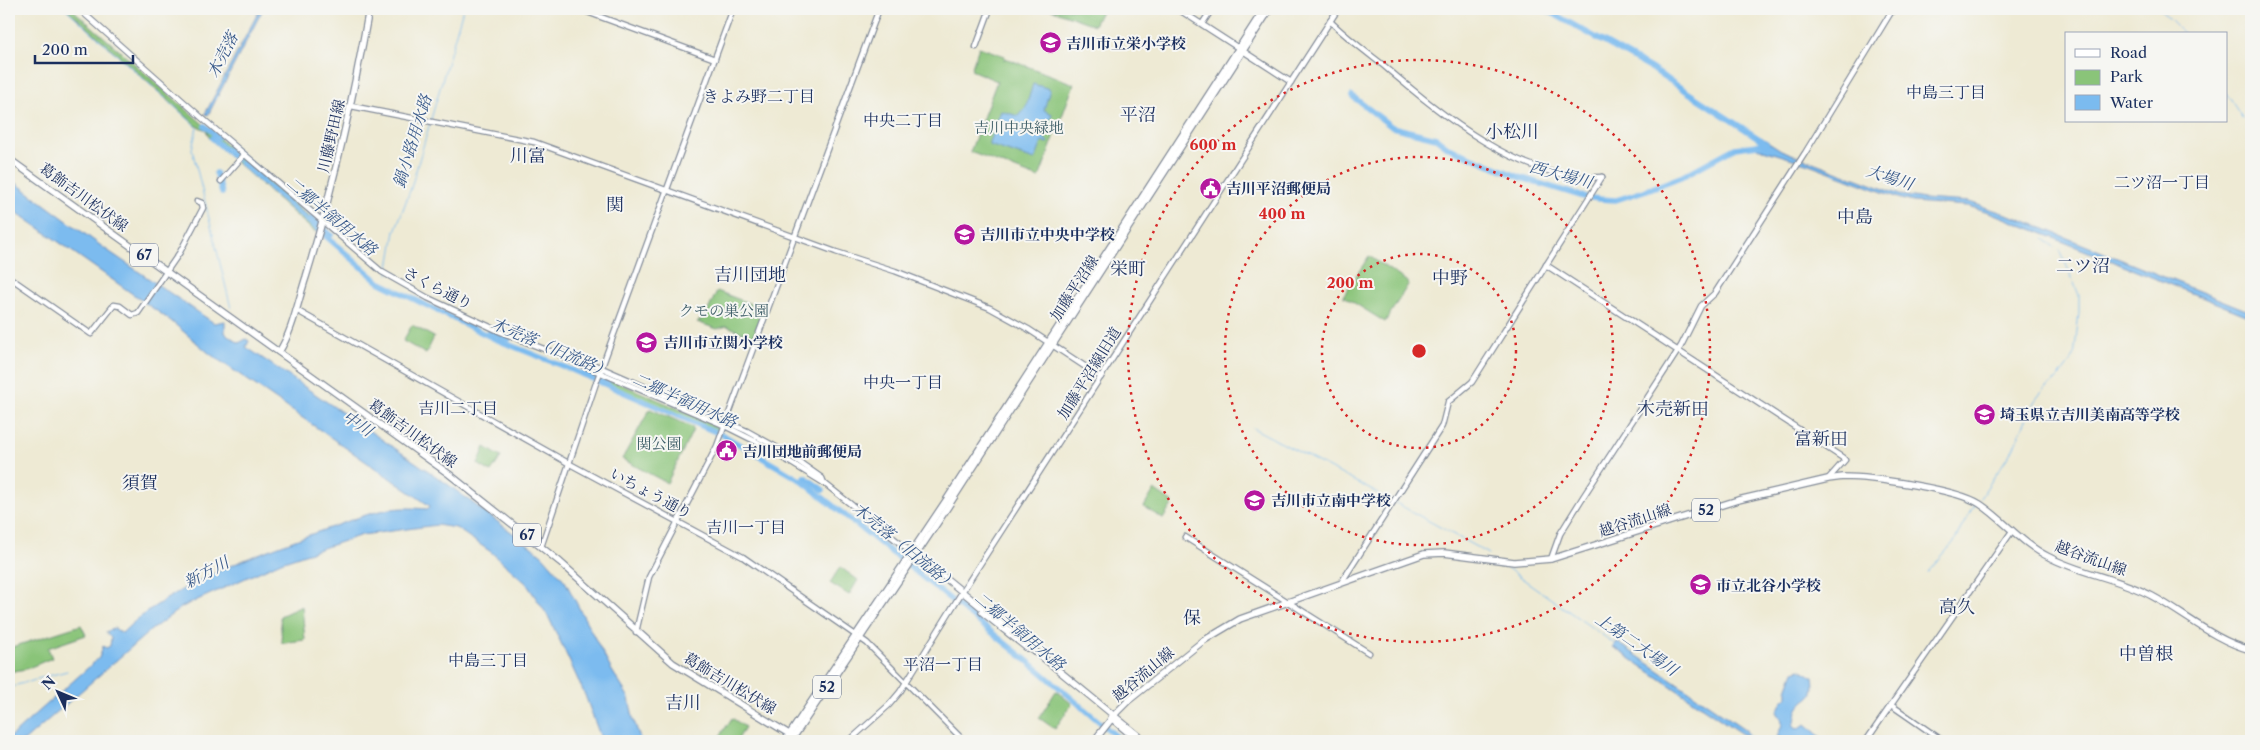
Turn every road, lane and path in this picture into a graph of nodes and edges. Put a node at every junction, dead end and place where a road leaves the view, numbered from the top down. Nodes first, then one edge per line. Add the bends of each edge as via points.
1 (79, 9) edge
2 (369, 9) edge
3 (579, 9) edge
4 (733, 9) edge
5 (878, 9) edge
6 (990, 9) edge
7 (1178, 9) edge
8 (1212, 9) edge
9 (1264, 9) edge
10 (1270, 9) edge
11 (1338, 9) edge
12 (1893, 9) edge
13 (1330, 21) junction
14 (1202, 24) junction
15 (976, 47) dead end
16 (1241, 49) junction
17 (715, 59) junction
18 (1290, 82) junction
19 (351, 106) junction
20 (242, 156) junction
21 (9, 159) edge
22 (221, 181) dead end
23 (667, 190) junction
24 (197, 200) dead end
25 (322, 224) junction
26 (794, 237) junction
27 (1546, 265) junction
28 (167, 272) junction
29 (9, 277) edge
30 (296, 310) junction
31 (1050, 344) junction
32 (1678, 350) junction
33 (279, 352) junction
34 (600, 371) junction
35 (1101, 377) junction
36 (724, 425) junction
37 (570, 464) junction
38 (1828, 479) junction
39 (678, 521) junction
40 (2012, 531) junction
41 (1185, 537) dead end
42 (541, 547) junction
43 (913, 555) junction
44 (1551, 559) junction
45 (1341, 583) junction
46 (960, 594) junction
47 (1286, 602) junction
48 (636, 632) junction
49 (858, 637) junction
50 (2251, 650) edge
51 (1369, 653) dead end
52 (906, 682) junction
53 (1891, 705) junction
54 (1112, 719) junction
55 (792, 737) edge
56 (785, 741) edge
57 (800, 741) edge
58 (850, 741) edge
59 (964, 741) edge
60 (1094, 741) edge
61 (1138, 741) edge
62 (1145, 741) edge
63 (1866, 741) edge
64 (1943, 741) edge

1 - 20 street, さくら通り
2 - 19 main road, 川藤野田線
3 - 17 street
4 - 17 street
5 - 26 street
6 - 15 street
7 - 14 street
8 - 14 street
9 - 16 main road, 加藤平沼線
10 - 16 main road, 加藤平沼線
11 - 13 street, 加藤平沼線旧道
12 - 32 street via 1715,293 1701,306
13 - 18 street, 加藤平沼線旧道
13 - 27 street via 1432,107 1498,149 1571,178 1602,177
14 - 16 street
16 - 18 street
16 - 31 main road, 加藤平沼線
17 - 23 street
18 - 35 street, 加藤平沼線旧道
19 - 23 street via 534,142
19 - 25 main road, 川藤野田線
20 - 22 street
20 - 25 street, さくら通り
21 - 28 main road, 葛飾吉川松伏線 / 67
23 - 26 street
23 - 34 street
24 - 28 street via 203,208
25 - 30 main road, 川藤野田線
25 - 34 street, さくら通り via 376,268 400,283 476,321 555,353 574,356
26 - 31 street via 968,299 1013,320
26 - 36 street
27 - 32 street
27 - 45 street via 1472,382 1448,402 1442,426
28 - 29 street via 138,313 134,315 114,305 90,334
28 - 33 main road, 葛飾吉川松伏線 / 67
30 - 33 main road, 川藤野田線
30 - 37 street, いちょう通り
31 - 35 street
31 - 43 main road, 加藤平沼線
32 - 38 street via 1843,458 1845,460
32 - 44 street via 1573,512
33 - 42 main road, 葛飾吉川松伏線 / 67 via 448,474
34 - 36 street, さくら通り
34 - 37 street
35 - 46 street, 加藤平沼線旧道
36 - 39 street via 713,455
36 - 43 street, さくら通り via 784,452 822,478 824,483
37 - 39 street, いちょう通り
37 - 42 street
38 - 40 main road, 越谷流山線 / 52 via 1858,478 1956,493 1977,502
38 - 44 main road, 越谷流山線 / 52 via 1738,500
39 - 48 street via 649,577
39 - 49 street, いちょう通り via 744,557
40 - 50 main road, 越谷流山線 / 52 via 2047,556 2136,588 2231,643
40 - 53 street
41 - 47 street
42 - 48 main road, 葛飾吉川松伏線 / 67
43 - 46 main road, 越谷流山線
43 - 49 main road, 52
43 - 49 main road, 52
44 - 45 main road, 越谷流山線 / 52 via 1514,562 1431,553
45 - 47 main road, 越谷流山線 / 52
46 - 52 street, 加藤平沼線旧道
46 - 54 main road, 越谷流山線
47 - 51 street
47 - 54 main road, 越谷流山線 / 52 via 1240,619 1210,636 1123,706
48 - 55 main road, 葛飾吉川松伏線 / 67 via 673,663
49 - 52 street, いちょう通り via 882,656
49 - 55 main road, 52
52 - 58 street, 加藤平沼線旧道 via 890,705
52 - 59 street, いちょう通り
53 - 63 street
53 - 64 street
54 - 60 main road, 越谷流山線 / 52
54 - 61 main road
54 - 62 main road
55 - 56 main road, 52
55 - 57 street

